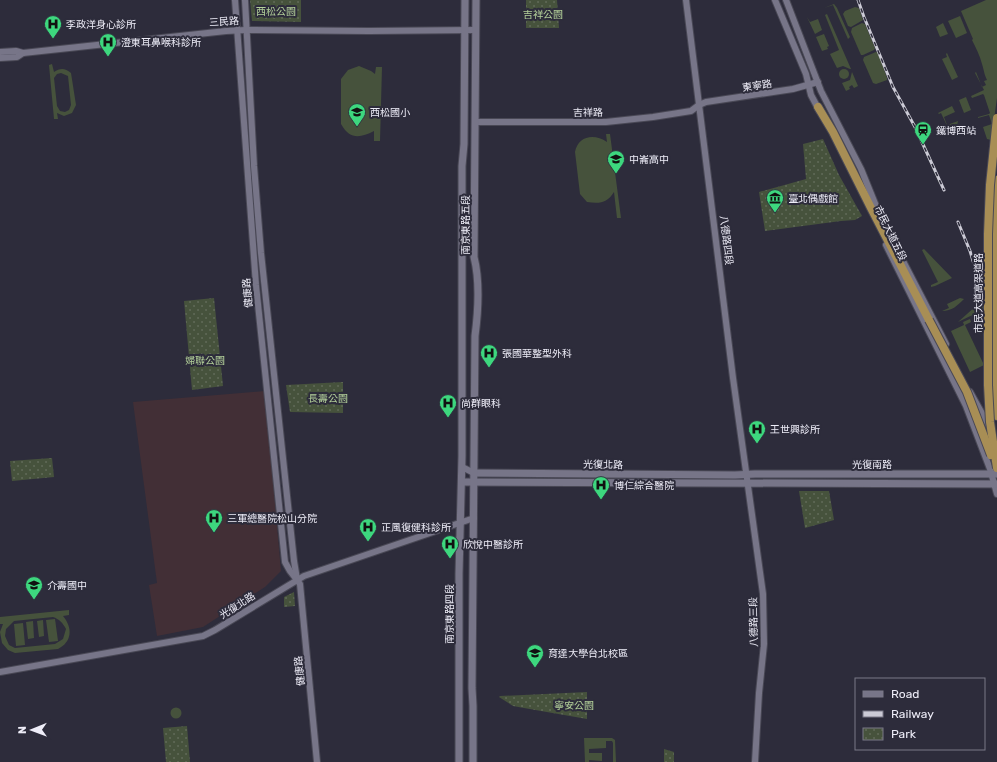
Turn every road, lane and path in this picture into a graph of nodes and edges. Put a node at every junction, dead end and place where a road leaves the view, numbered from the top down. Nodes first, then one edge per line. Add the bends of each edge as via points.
1 (235, 0) edge
2 (245, 0) edge
3 (465, 0) edge
4 (476, 0) edge
5 (686, 0) edge
6 (775, 0) edge
7 (786, 0) edge
8 (238, 30) junction
9 (246, 30) junction
10 (465, 30) junction
11 (475, 30) junction
12 (0, 52) edge
13 (22, 53) junction
14 (0, 58) edge
15 (818, 82) junction
16 (809, 85) junction
17 (699, 105) junction
18 (818, 107) junction
19 (997, 118) edge
20 (475, 122) junction
21 (997, 180) edge
22 (969, 391) junction
23 (997, 416) edge
24 (997, 446) edge
25 (997, 461) edge
26 (462, 467) junction
27 (996, 472) edge
28 (474, 473) junction
29 (746, 474) junction
30 (462, 482) junction
31 (474, 482) junction
32 (747, 483) junction
33 (996, 484) edge
34 (997, 494) edge
35 (474, 518) junction
36 (461, 522) junction
37 (297, 579) junction
38 (0, 672) edge
39 (317, 762) edge
40 (459, 762) edge
41 (473, 762) edge
42 (755, 762) edge

1 - 8 street, 健康路
2 - 9 street, 健康路
3 - 10 main road, 南京東路五段
4 - 11 main road, 南京東路五段
5 - 17 street, 八德路四段
6 - 16 street, 市民大道五段
7 - 15 street, 市民大道五段
8 - 9 street, 三民路
8 - 13 street, 三民路
8 - 37 street, 健康路 via 256,285 278,494 286,562
9 - 10 street, 三民路
9 - 37 street, 健康路 via 262,259
10 - 11 street, 三民路
10 - 26 main road, 南京東路五段 via 462,151
11 - 20 main road, 南京東路五段
12 - 13 street, 三民路
13 - 14 street, 三民路 via 16,57
15 - 16 street, 東寧路
15 - 22 street, 市民大道五段 via 861,169 889,234
16 - 17 street, 東寧路
16 - 18 street, 市民大道五段
17 - 20 street, 吉祥路 via 692,111 606,122
17 - 29 street, 八德路四段
18 - 27 street, 市民大道五段
18 - 27 highway, bridge via 966,392 982,428
19 - 27 highway, 市民大道高架道路, bridge via 988,234 988,385
20 - 28 main road, 南京東路五段 via 474,257 477,270
21 - 23 highway, 市民大道高架道路 via 994,277
22 - 24 street via 987,421
22 - 25 street, 市民大道五段
26 - 28 street, 光復北路
26 - 30 main road, 南京東路四段
27 - 29 main road, 光復南路
27 - 33 street, 市民大道五段
28 - 29 main road, 光復北路
28 - 31 main road
29 - 32 street, 八德路四段
30 - 31 main road, 光復北路
30 - 36 main road, 南京東路四段
31 - 32 main road, 光復北路
31 - 35 main road
32 - 33 main road, 光復南路
32 - 42 street, 八德路三段 via 762,594 764,644
33 - 34 street, 市民大道五段
35 - 36 street, 光復北路
35 - 41 main road
36 - 37 street, 光復北路
36 - 40 main road, 南京東路四段
37 - 38 street, 光復北路 via 203,636
37 - 39 street, 健康路 via 300,584

